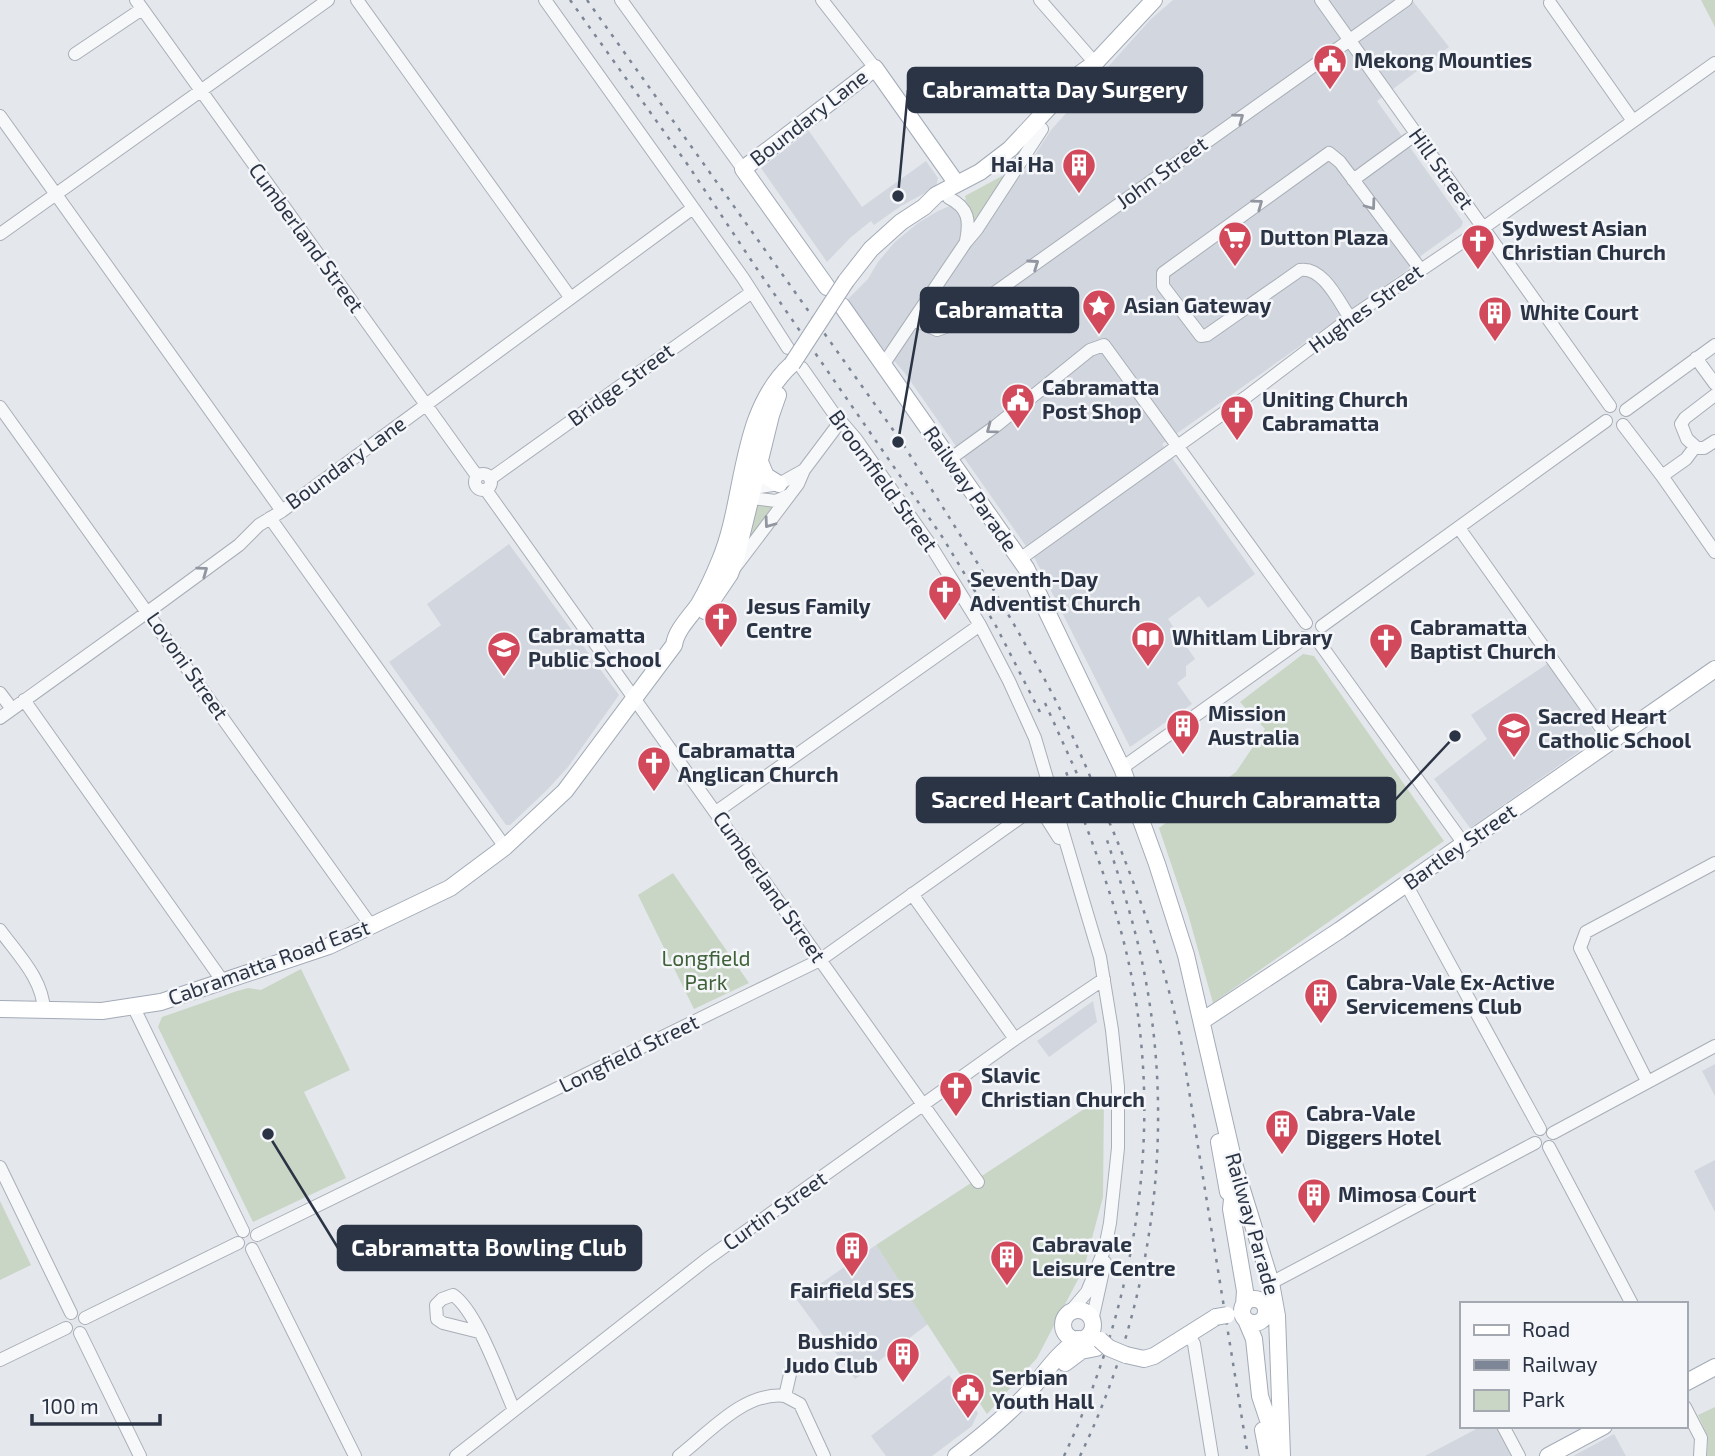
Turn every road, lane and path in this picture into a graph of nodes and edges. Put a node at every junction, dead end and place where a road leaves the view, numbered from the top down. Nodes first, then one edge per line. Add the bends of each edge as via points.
1 (328, 0) edge
2 (357, 0) edge
3 (545, 0) edge
4 (621, 0) edge
5 (822, 0) edge
6 (1040, 0) edge
7 (1154, 0) edge
8 (1321, 0) edge
9 (1406, 0) edge
10 (1550, 3) dead end
11 (139, 4) edge
12 (1349, 40) junction
13 (75, 54) dead end
14 (1715, 62) edge
15 (1095, 63) junction
16 (875, 68) junction
17 (201, 91) junction
18 (0, 116) edge
19 (1633, 121) junction
20 (1042, 129) junction
21 (1416, 134) junction
22 (743, 169) junction
23 (1353, 180) junction
24 (953, 191) junction
25 (56, 194) junction
26 (692, 208) junction
27 (1483, 228) junction
28 (0, 234) edge
29 (966, 242) junction
30 (1421, 270) junction
31 (827, 286) dead end
32 (752, 292) junction
33 (570, 296) junction
34 (842, 306) dead end
35 (1350, 318) junction
36 (915, 320) junction
37 (1712, 352) edge
38 (1696, 358) junction
39 (794, 360) junction
40 (883, 365) junction
41 (782, 379) junction
42 (1715, 384) edge
43 (1715, 395) edge
44 (425, 405) junction
45 (1611, 406) junction
46 (0, 407) edge
47 (1626, 410) junction
48 (1606, 421) junction
49 (840, 422) junction
50 (1623, 425) junction
51 (1715, 441) edge
52 (1178, 446) junction
53 (1695, 447) junction
54 (950, 459) junction
55 (760, 462) junction
56 (1662, 476) junction
57 (488, 484) junction
58 (784, 489) junction
59 (746, 492) junction
60 (282, 511) junction
61 (270, 518) junction
62 (1459, 528) junction
63 (1710, 535) edge
64 (1715, 552) edge
65 (1020, 559) junction
66 (730, 574) junction
67 (148, 611) junction
68 (1306, 623) junction
69 (980, 625) junction
70 (1322, 626) junction
71 (1304, 638) junction
72 (1318, 641) junction
73 (674, 645) junction
74 (1715, 669) edge
75 (0, 693) edge
76 (635, 699) junction
77 (24, 700) junction
78 (12, 709) junction
79 (0, 718) edge
80 (1612, 742) junction
81 (1122, 768) junction
82 (1052, 795) junction
83 (1035, 807) junction
84 (716, 812) junction
85 (1464, 844) junction
86 (505, 847) junction
87 (1069, 853) junction
88 (1715, 863) edge
89 (1406, 884) junction
90 (912, 894) junction
91 (372, 927) junction
92 (0, 930) edge
93 (820, 960) junction
94 (1104, 979) junction
95 (224, 983) junction
96 (134, 1008) junction
97 (0, 1009) edge
98 (44, 1011) junction
99 (1202, 1021) junction
100 (1016, 1039) junction
101 (1715, 1046) edge
102 (1215, 1078) junction
103 (1647, 1081) junction
104 (924, 1106) junction
105 (1540, 1129) junction
106 (1553, 1133) junction
107 (1535, 1143) junction
108 (1549, 1147) junction
109 (0, 1167) edge
110 (1235, 1167) junction
111 (978, 1182) dead end
112 (1231, 1209) junction
113 (243, 1231) junction
114 (257, 1235) junction
115 (1107, 1237) junction
116 (238, 1243) junction
117 (252, 1249) junction
118 (1240, 1266) junction
119 (1271, 1283) junction
120 (1631, 1302) edge
121 (1263, 1309) junction
122 (1244, 1312) junction
123 (72, 1313) junction
124 (1215, 1317) junction
125 (85, 1318) junction
126 (1066, 1319) junction
127 (1092, 1323) junction
128 (66, 1328) junction
129 (479, 1332) dead end
130 (80, 1333) junction
131 (1080, 1339) junction
132 (1179, 1342) junction
133 (1107, 1348) junction
134 (1254, 1349) junction
135 (1054, 1359) junction
136 (0, 1360) edge
137 (1715, 1367) edge
138 (791, 1370) dead end
139 (1687, 1381) edge
140 (1279, 1392) junction
141 (785, 1396) junction
142 (1260, 1396) junction
143 (514, 1410) junction
144 (1687, 1411) edge
145 (993, 1426) junction
146 (1504, 1428) edge
147 (1600, 1428) edge
148 (1273, 1433) junction
149 (696, 1451) edge
150 (963, 1454) edge
151 (140, 1456) edge
152 (355, 1456) edge
153 (456, 1456) edge
154 (679, 1456) edge
155 (824, 1456) edge
156 (1212, 1456) edge
157 (1270, 1456) edge
158 (1281, 1456) edge
159 (1519, 1456) edge
160 (1548, 1456) edge
161 (1700, 1456) edge

1 - 17 street
2 - 33 street
3 - 26 street, Broomfield Street
4 - 22 street
5 - 16 street
6 - 15 street
7 - 15 main road
8 - 12 street, Hill Street
9 - 12 street, John Street
10 - 19 street
11 - 13 street
11 - 17 street, Cumberland Street
12 - 21 street, Hill Street
36 -> 12 street, John Street via 937,330 948,326
14 - 19 street, Hughes Street
15 - 20 main road
15 - 24 main road via 1010,149
16 - 22 main road, Boundary Lane
16 - 24 main road
17 - 25 street
17 - 44 street, Cumberland Street
18 - 25 street
19 - 27 street, Hughes Street
20 - 24 main road via 1007,164
20 - 29 street
21 - 23 street
21 - 27 street, Hill Street
22 - 31 main road
23 -> 30 street
35 -> 23 street via 1325,281 1310,270 1300,270 1205,336 1198,334 1163,286 1163,273 1329,153
24 - 29 street via 968,215
24 - 39 main road, Cabramatta Road East, bridge via 936,195 885,236 846,281
25 - 28 street
25 - 60 street
26 - 32 street, Broomfield Street
26 - 33 street, Boundary Lane
27 - 30 street, Hughes Street
27 - 45 street, Hill Street
29 - 36 street
30 - 35 street, Hughes Street
32 - 39 street, Broomfield Street
32 - 57 street, Bridge Street
33 - 44 street, Boundary Lane
34 - 40 main road, Railway Parade
35 - 52 street, Hughes Street
36 - 40 street
37 - 38 street
38 - 42 street
38 - 47 street
39 - 41 main road, Cabramatta Road East
39 - 49 street, Broomfield Street
40 - 54 main road, Railway Parade
41 - 55 main road, Cabramatta Road East
41 - 59 main road, Cabramatta Road East via 756,423
43 - 53 street via 1681,424
44 - 57 street, Cumberland Street via 477,476 484,474
44 - 60 street, Boundary Lane
45 - 47 street
45 - 48 street
46 - 67 street, Lovoni Street
47 - 50 street
48 - 50 street
48 - 62 street
49 - 58 street, Cabramatta Road East
49 - 69 street, Broomfield Street via 929,543
50 - 56 street
51 - 53 street via 1704,448
52 -> 54 street via 1104,345 1090,350
52 - 65 street, Hughes Street
52 - 68 street
53 - 56 street
54 - 65 main road, Railway Parade
55 - 58 main road via 766,475
55 - 59 main road, Cabramatta Road East
56 - 63 street
57 - 76 street, Cumberland Street
58 - 59 street, Cabramatta Road East
58 -> 66 street, Cabramatta Road East
59 - 66 main road, Cabramatta Road East
59 - 73 main road, Cabramatta Road East via 708,588
60 - 61 street, Boundary Lane
67 -> 61 street, Boundary Lane
61 - 86 street
62 - 70 street
62 - 80 street
63 - 64 street
65 - 81 main road, Railway Parade
66 - 73 main road, Cabramatta Road East via 683,642
67 - 77 street, Boundary Lane
67 - 91 street, Lovoni Street
68 - 70 street
68 - 71 street
69 - 82 street, Broomfield Street via 1030,725
69 - 84 street
70 - 72 street
71 - 72 street
71 - 81 street
72 - 85 street
73 - 76 main road, Cabramatta Road East
74 - 80 main road, Bartley Street
75 - 78 street
76 - 84 street, Cumberland Street
76 - 86 main road, Cabramatta Road East via 565,791
77 - 78 street, Boundary Lane
77 - 95 street
78 - 79 street, Boundary Lane
80 - 85 main road, Bartley Street
81 - 99 main road, Railway Parade via 1186,955
82 - 83 street, Longfield Street
82 - 87 street, Broomfield Street
83 - 87 street
83 - 90 street, Longfield Street
84 - 93 street, Cumberland Street
85 - 89 main road, Bartley Street
86 - 91 main road, Cabramatta Road East via 450,888
87 - 94 street, Broomfield Street
88 - 103 street via 1586,932 1580,948
89 - 99 main road, Bartley Street
89 - 105 street
90 - 93 street, Longfield Street
90 - 100 street
91 - 95 main road, Cabramatta Road East
92 - 98 street via 38,983
93 - 104 street, Cumberland Street
93 - 114 street, Longfield Street
94 - 100 street, Curtin Street
94 - 115 street, Broomfield Street via 1118,1087 1118,1148
95 - 96 main road, Cabramatta Road East
96 - 98 main road, Cabramatta Road East
96 - 113 street
97 - 98 main road, Cabramatta Road East
99 - 102 main road, Railway Parade
100 - 104 street, Curtin Street
101 - 103 street
102 - 110 main road, Railway Parade
102 - 112 main road, Railway Parade via 1217,1125
103 - 106 street
104 - 111 street, Cumberland Street
104 - 143 street, Curtin Street via 707,1259
105 - 106 street
105 - 107 street
106 - 108 street via 1555,1139
107 - 108 street
107 - 119 street
108 - 120 street
109 - 123 street
110 - 112 main road
110 - 119 main road, Railway Parade
112 - 118 main road
113 - 114 street
113 - 116 street
114 - 117 street
115 - 126 street via 1087,1292
115 - 127 street
116 - 117 street
116 - 125 street
117 - 152 street
118 - 121 main road
118 - 122 main road
119 - 140 main road, Railway Parade via 1277,1316
121 - 122 main road via 1256,1323
121 - 134 main road
122 - 124 main road
122 - 134 main road
123 - 125 street
123 - 128 street
124 - 132 main road
124 - 132 main road via 1190,1324
125 - 130 street
126 - 127 main road via 1076,1310 1085,1312
126 - 131 main road via 1067,1335
126 - 135 main road
127 - 131 main road via 1089,1334
127 - 133 main road
128 - 130 street
128 - 136 street
129 - 143 street
130 - 151 street
131 - 133 main road
131 - 135 main road
132 - 133 main road via 1141,1353
132 - 156 street via 1194,1344
133 - 145 main road via 1083,1350 1071,1357 1032,1398
134 - 142 main road
135 - 145 main road via 1028,1393
137 - 139 main road
138 - 141 street
140 - 148 main road
140 - 158 main road, Railway Parade
141 - 149 street via 743,1405
141 - 155 street via 800,1404
142 - 148 main road
142 - 157 main road
143 - 153 street, Curtin Street
144 - 161 street via 1701,1438
145 - 150 main road
146 - 159 street
147 - 160 main road
148 - 157 main road
148 - 158 main road
149 - 154 street

